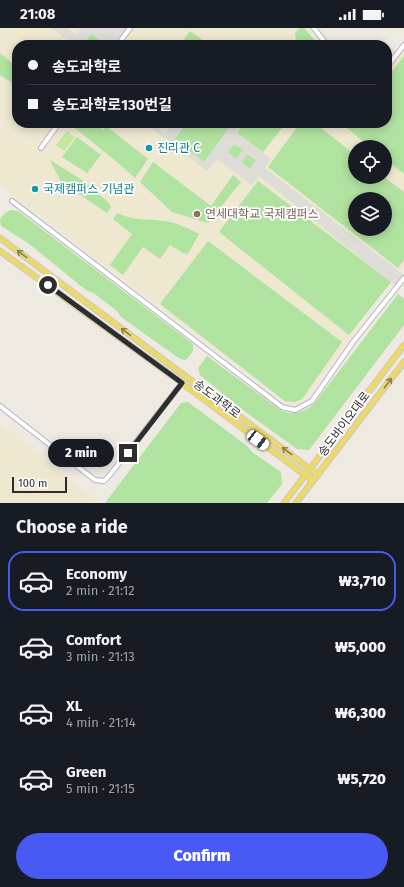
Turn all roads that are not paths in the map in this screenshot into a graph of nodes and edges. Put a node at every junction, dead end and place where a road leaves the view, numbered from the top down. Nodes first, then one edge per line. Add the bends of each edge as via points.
1 (130, 28) edge
2 (314, 28) edge
3 (122, 40) edge
4 (323, 40) edge
5 (404, 45) edge
6 (392, 61) edge
7 (55, 128) edge
8 (41, 148) dead end
9 (12, 201) dead end
10 (0, 238) edge
11 (0, 251) edge
12 (403, 280) edge
13 (404, 345) edge
14 (404, 362) edge
15 (182, 383) junction
16 (0, 406) edge
17 (310, 469) junction
18 (318, 474) junction
19 (306, 475) junction
20 (313, 481) junction
21 (284, 503) edge
22 (296, 503) edge

1 - 3 street
2 - 4 street
5 - 6 street
7 - 8 street
9 - 12 street via 282,407 295,410 312,401 353,342
17 -> 10 main road, 송도과학로
11 - 15 main road, 송도과학로
13 - 17 main road, 송도바이오대로
18 -> 14 main road, 송도바이오대로
15 - 16 street via 110,476 104,480 95,480
15 - 19 main road, 송도과학로
17 - 18 main road, 송도과학로
17 - 19 main road, 송도바이오대로
18 - 20 main road, 송도바이오대로
19 - 20 main road, 송도과학로
19 - 21 main road, 송도바이오대로
20 - 22 main road, 송도바이오대로

